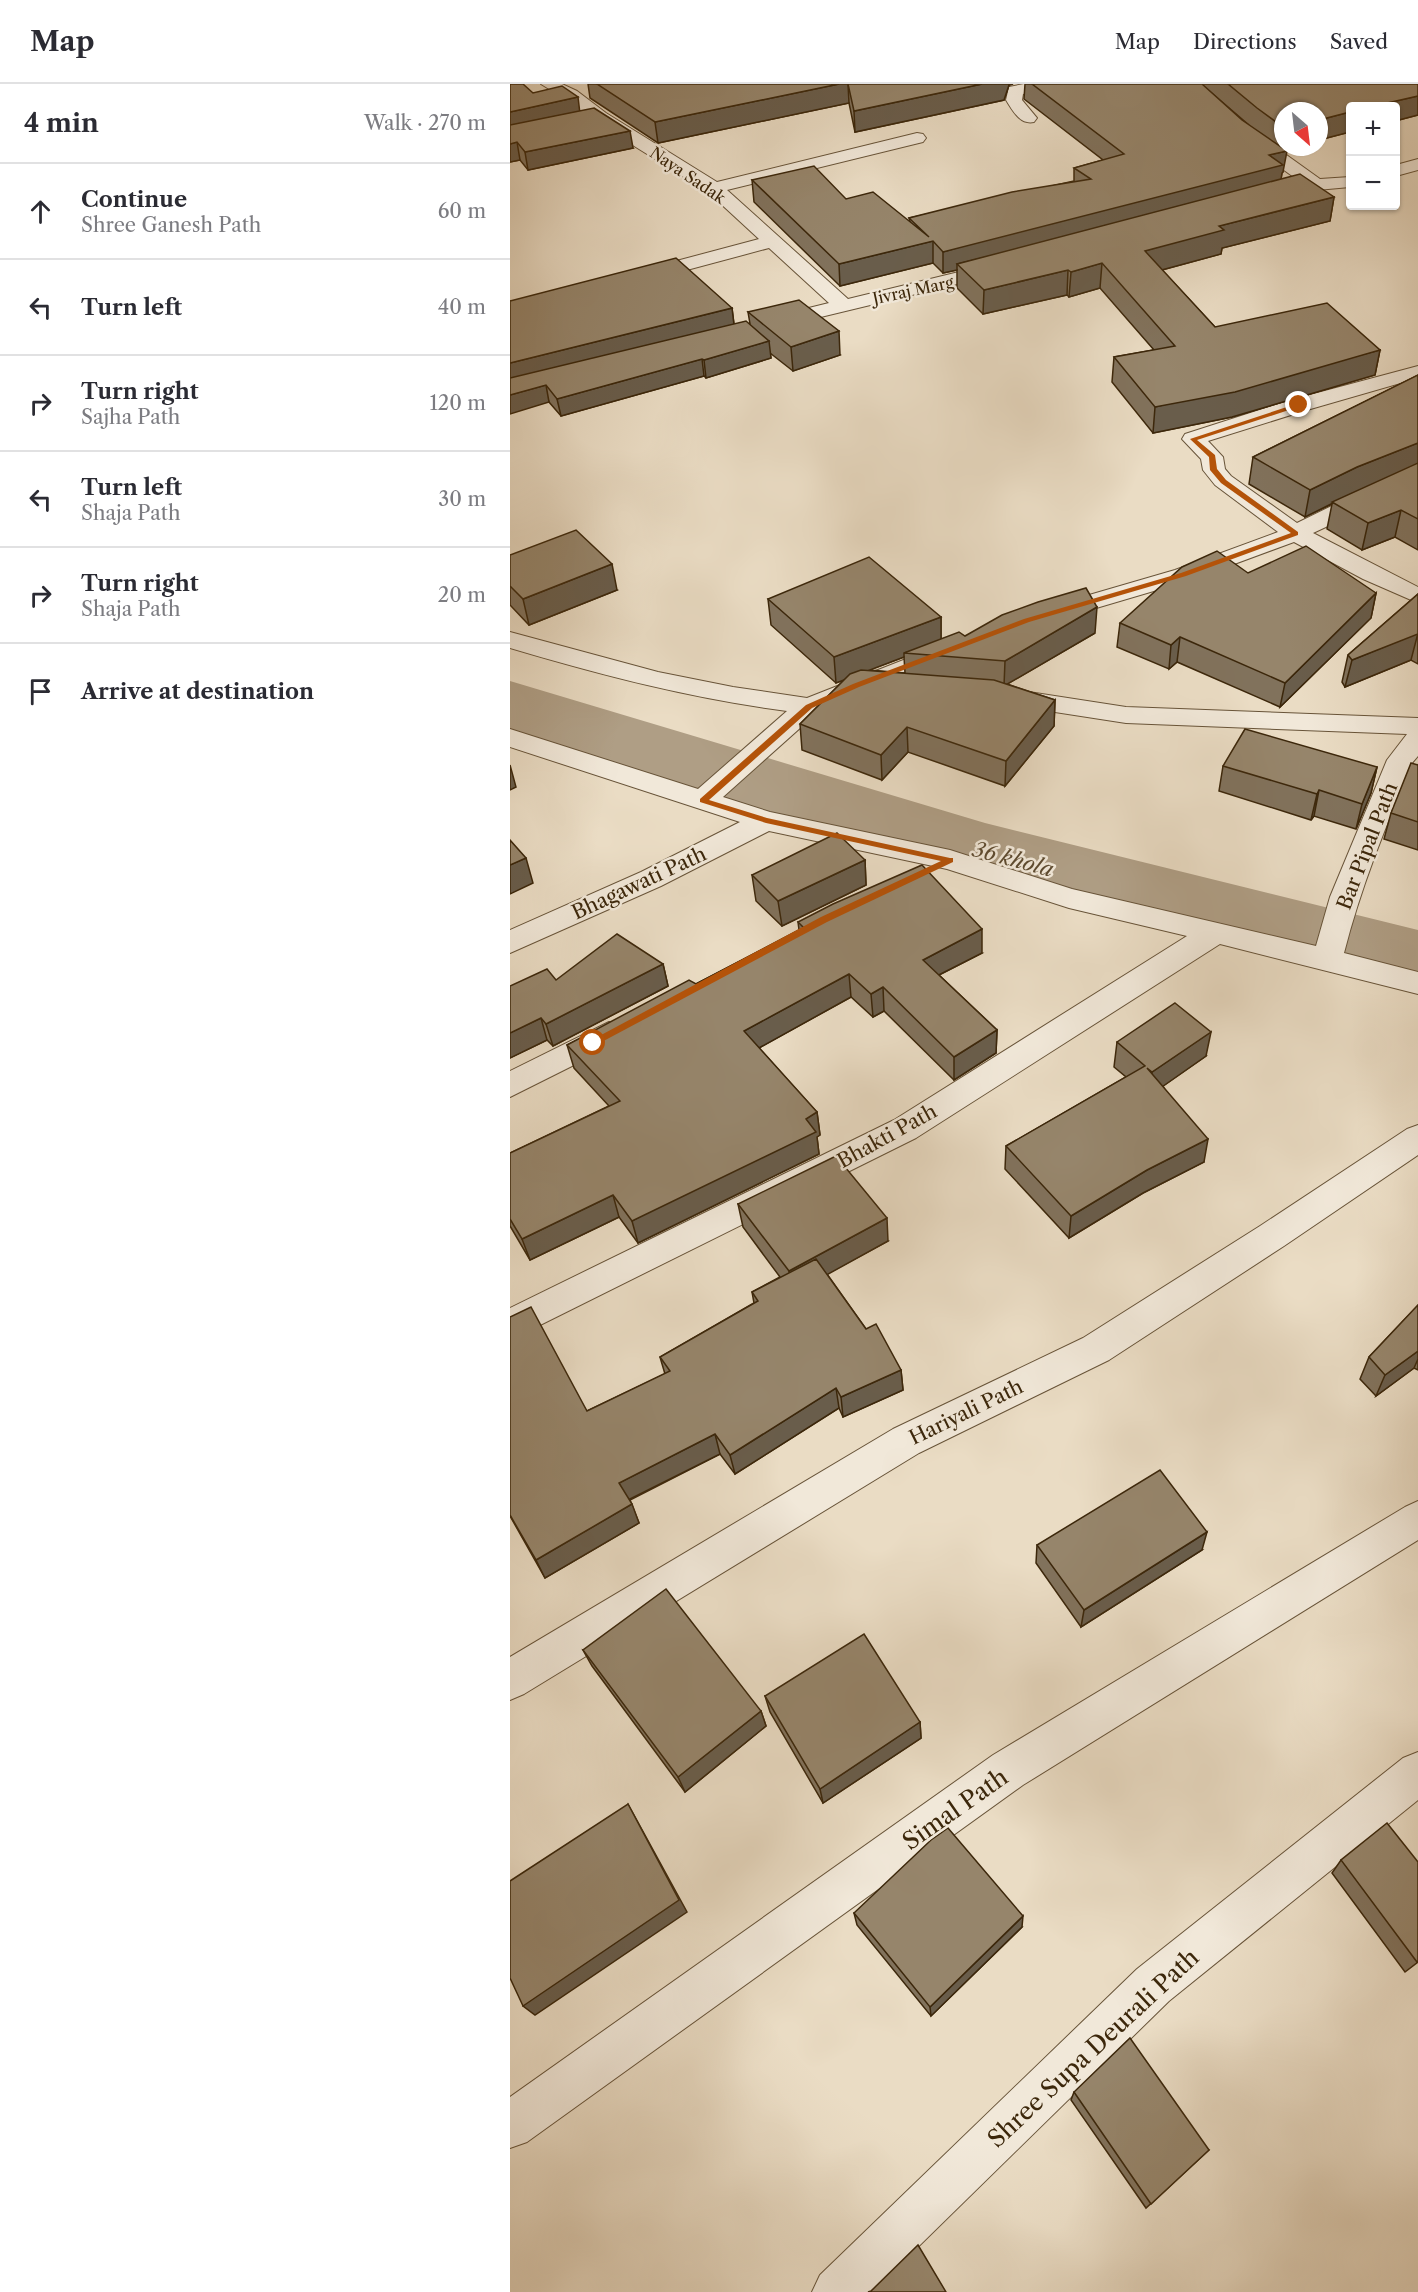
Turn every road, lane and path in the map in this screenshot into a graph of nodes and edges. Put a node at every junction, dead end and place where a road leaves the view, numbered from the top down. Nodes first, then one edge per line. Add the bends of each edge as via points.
1 (549, 84) edge
2 (1047, 84) edge
3 (1188, 84) edge
4 (593, 91) dead end
5 (571, 95) junction
6 (600, 117) junction
7 (1028, 118) dead end
8 (577, 122) edge
9 (917, 138) dead end
10 (1418, 164) edge
11 (1400, 169) edge
12 (1346, 182) edge
13 (1316, 185) junction
14 (714, 188) junction
15 (1259, 199) edge
16 (774, 241) junction
17 (1019, 263) edge
18 (625, 280) edge
19 (843, 304) junction
20 (755, 327) edge
21 (1418, 372) edge
22 (1418, 476) edge
23 (1296, 533) junction
24 (1418, 596) edge
25 (1027, 621) edge
26 (510, 640) edge
27 (974, 641) edge
28 (856, 686) junction
29 (915, 690) edge
30 (987, 695) edge
31 (809, 706) junction
32 (1418, 726) edge
33 (510, 738) edge
34 (1418, 738) edge
35 (711, 793) junction
36 (766, 821) junction
37 (950, 860) junction
38 (908, 880) edge
39 (1215, 933) junction
40 (510, 942) edge
41 (1329, 953) junction
42 (1418, 983) edge
43 (635, 1020) edge
44 (510, 1085) edge
45 (1418, 1138) edge
46 (510, 1326) edge
47 (1418, 1519) edge
48 (510, 1680) edge
49 (1418, 1773) edge
50 (510, 2125) edge
51 (837, 2292) edge

1 - 5 street, Naya Sadak
2 - 7 street via 1015,91 1014,100
3 - 13 street via 1247,135
4 - 5 street
5 - 6 street, Naya Sadak
6 - 8 street
6 - 14 street, Naya Sadak
9 - 14 street
10 - 11 street
12 - 13 street
13 - 15 street
14 - 16 street, Naya Sadak
16 - 18 street
16 - 19 street, Naya Sadak
17 - 19 street, Jivraj Marg
19 - 20 street, Jivraj Marg
21 - 23 street via 1193,439 1212,457 1213,470 1224,481
22 - 23 street
23 - 24 street via 1365,573
23 - 25 street via 1183,575
26 - 31 street via 618,672 759,701
27 - 28 street
28 - 29 street
28 - 31 street
30 - 32 street via 1126,715
31 - 35 street
33 - 35 street
34 - 41 street, Bar Pipal Path via 1400,760 1344,897
35 - 36 street
36 - 37 street
36 - 40 street, Bhagawati Path via 651,879
37 - 38 street
37 - 39 street via 1069,898
39 - 41 street
39 - 46 street, Bhakti Path via 905,1129
41 - 42 street
43 - 44 street
45 - 48 street, Hariyali Path via 1096,1349 906,1442
47 - 50 street, Simal Path via 1008,1770
49 - 51 street, Shree Supa Deurali Path via 1153,1984

